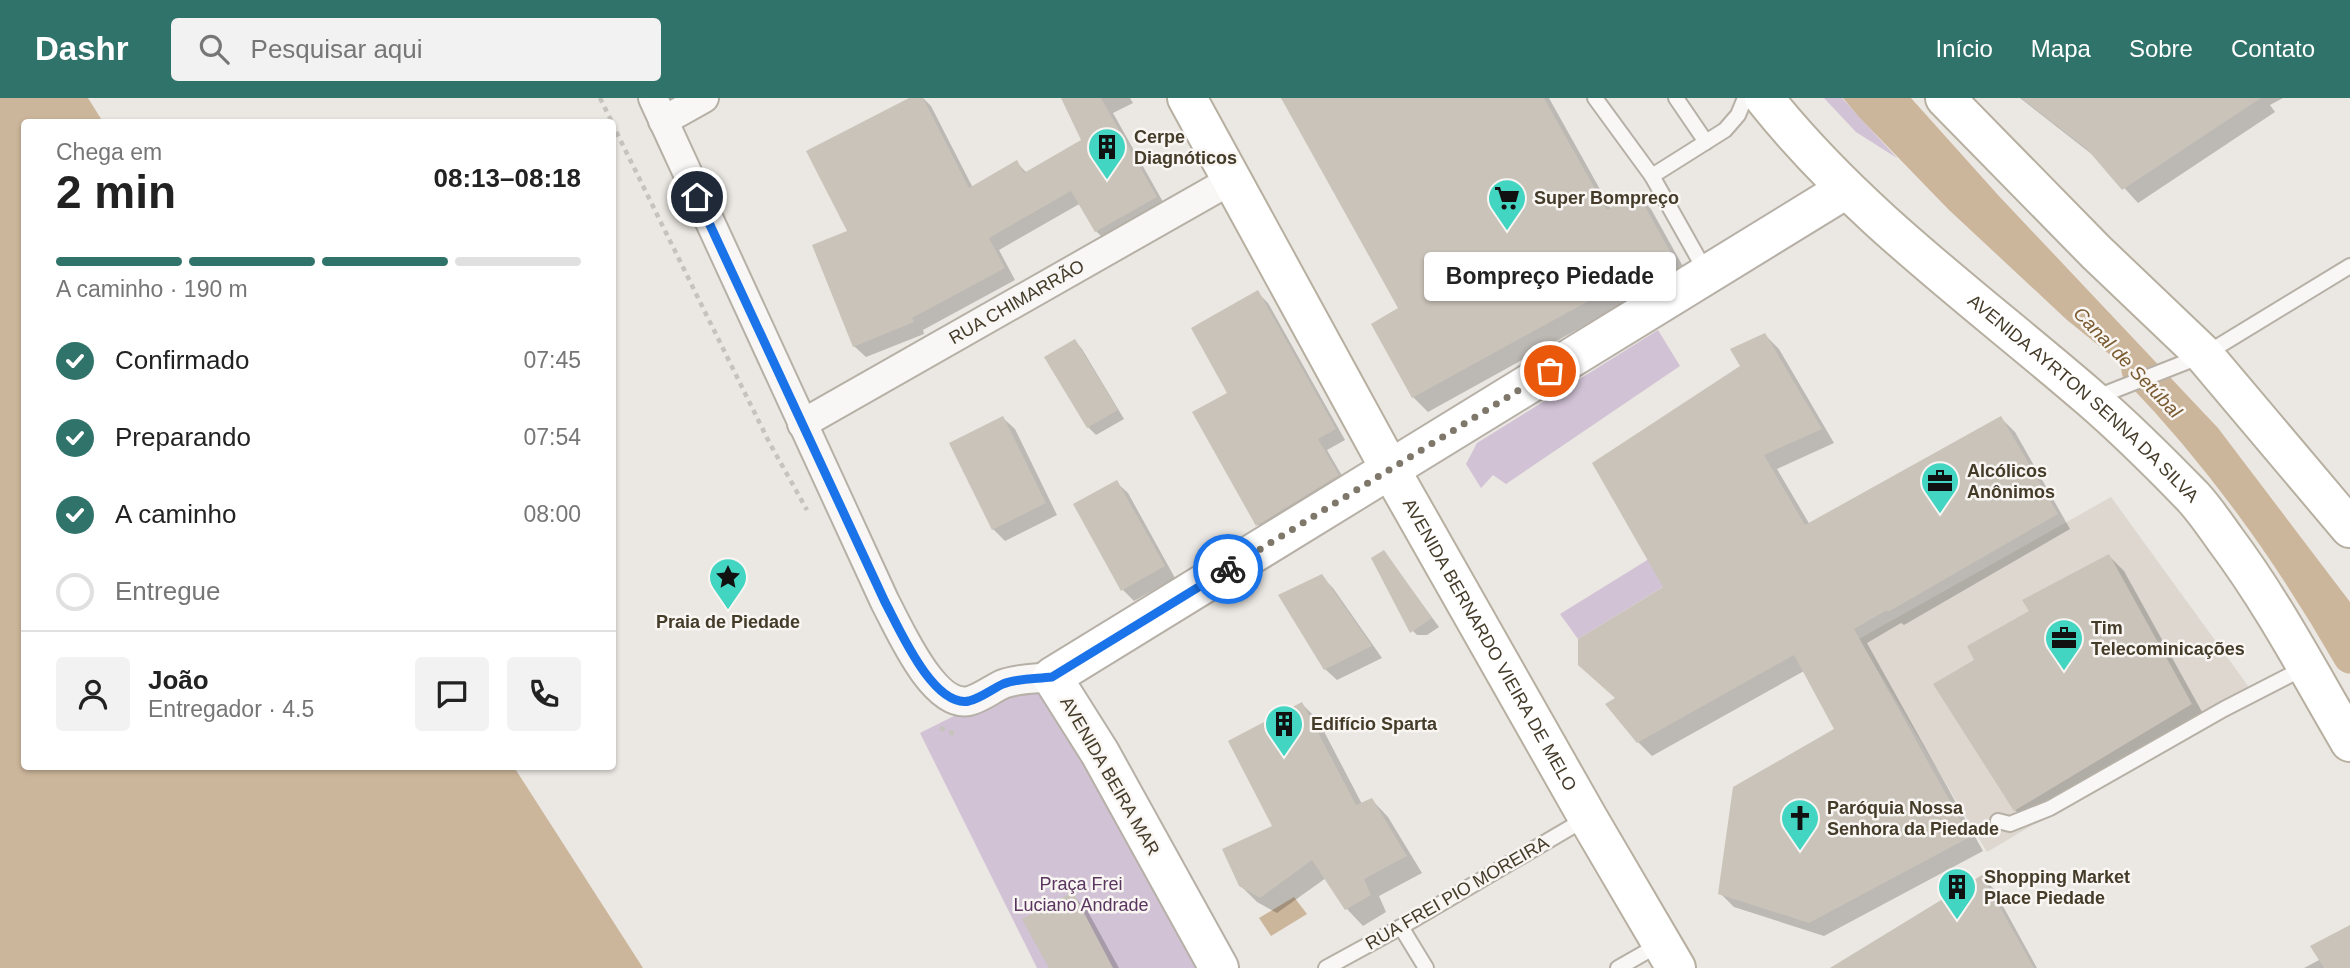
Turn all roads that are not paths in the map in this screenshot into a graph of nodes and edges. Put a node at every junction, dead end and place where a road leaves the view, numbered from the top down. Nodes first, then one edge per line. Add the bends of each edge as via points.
1 (704, 98) edge
2 (1187, 98) edge
3 (1595, 98) edge
4 (1676, 98) edge
5 (1745, 98) edge
6 (1764, 98) edge
7 (1945, 98) edge
8 (658, 110) edge
9 (1706, 142) junction
10 (1652, 176) junction
11 (1233, 179) junction
12 (1846, 189) junction
13 (2350, 266) edge
14 (1707, 274) junction
15 (2204, 355) junction
16 (2105, 395) junction
17 (802, 424) junction
18 (1390, 468) junction
19 (2350, 528) edge
20 (2307, 667) junction
21 (1052, 677) junction
22 (2350, 742) edge
23 (1588, 818) junction
24 (1997, 821) dead end
25 (1401, 927) junction
26 (1669, 960) edge
27 (1219, 968) edge
28 (1325, 968) edge
29 (1426, 968) edge
30 (1618, 968) edge

1 - 8 street
2 - 11 main road, AVENIDA BERNARDO VIEIRA DE MELO
3 - 10 lane
4 - 9 lane
5 - 9 lane via 1725,130
6 - 12 main road, AVENIDA AYRTON SENNA DA SILVA
7 - 15 main road
8 - 17 street, AVENIDA BEIRA MAR
9 - 10 lane
10 - 14 lane
11 - 17 street, RUA CHIMARRÃO
11 - 18 main road, AVENIDA BERNARDO VIEIRA DE MELO
12 - 14 main road
12 - 16 main road, AVENIDA AYRTON SENNA DA SILVA via 1916,255
13 - 15 lane
14 - 18 main road
15 - 16 lane
15 - 19 main road
16 - 20 main road, AVENIDA AYRTON SENNA DA SILVA via 2239,557
17 - 21 street, AVENIDA BEIRA MAR via 885,602 932,683 956,701 970,701 1003,684
18 - 21 main road
18 - 23 main road, AVENIDA BERNARDO VIEIRA DE MELO
20 - 22 main road, AVENIDA AYRTON SENNA DA SILVA
20 - 24 lane via 2050,808 2010,824
21 - 27 main road, AVENIDA BEIRA MAR via 1100,753
23 - 25 lane, RUA FREI PIO MOREIRA
23 - 26 main road, AVENIDA BERNARDO VIEIRA DE MELO
25 - 28 lane, RUA FREI PIO MOREIRA
25 - 29 lane
26 - 30 lane

